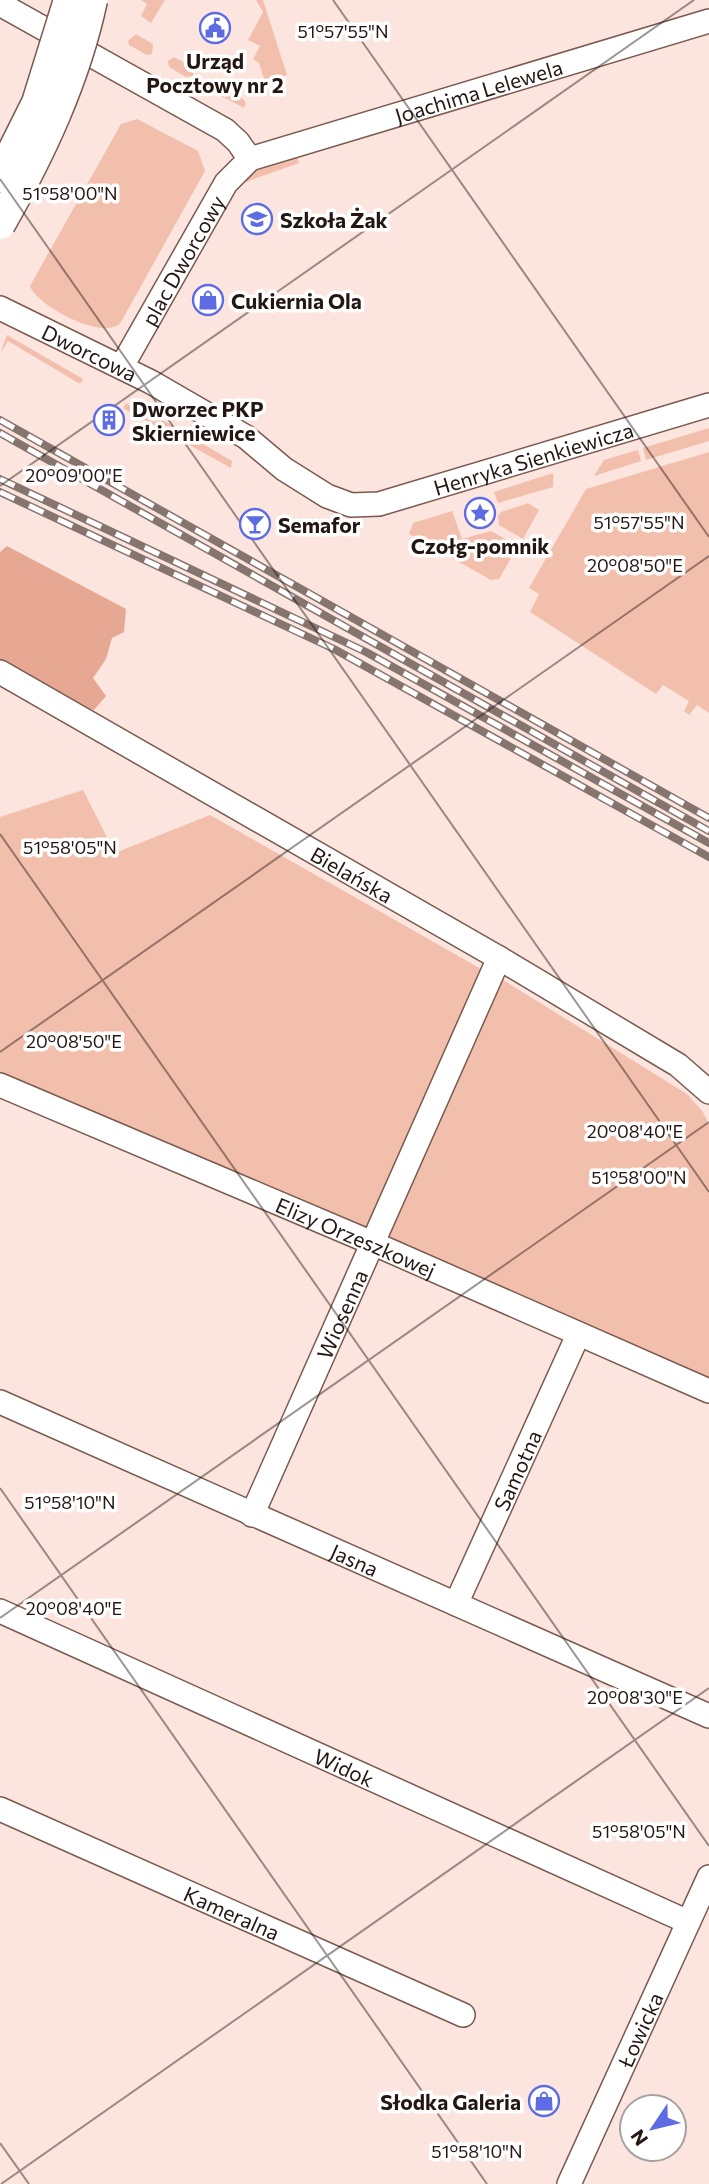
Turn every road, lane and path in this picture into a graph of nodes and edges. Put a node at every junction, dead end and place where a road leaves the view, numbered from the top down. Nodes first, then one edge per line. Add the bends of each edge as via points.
1 (69, 0) edge
2 (92, 0) edge
3 (0, 4) edge
4 (709, 21) edge
5 (250, 159) junction
6 (0, 177) edge
7 (0, 224) edge
8 (0, 308) edge
9 (122, 366) junction
10 (709, 405) edge
11 (356, 506) joint
12 (0, 672) edge
13 (499, 958) junction
14 (0, 1085) edge
15 (705, 1087) edge
16 (370, 1242) junction
17 (578, 1335) junction
18 (709, 1391) edge
19 (0, 1402) edge
20 (251, 1515) junction
21 (456, 1604) junction
22 (0, 1611) edge
23 (709, 1716) edge
24 (0, 1809) edge
25 (709, 1877) edge
26 (688, 1922) junction
27 (463, 2015) dead end
28 (569, 2184) edge

1 - 6 main road, bridge via 37,103
2 - 7 main road, bridge via 63,98
3 - 5 street via 225,130
4 - 5 street, Joachima Lelewela
5 - 9 street, plac Dworcowy via 229,178
8 - 9 street, Dworcowa
9 - 11 street, Dworcowa via 246,438 327,496
10 - 11 street, Henryka Sienkiewicza via 379,504
12 - 13 street, Bielańska
13 - 15 street, Bielańska via 659,1053
13 - 16 street, Wiosenna
14 - 16 street, Elizy Orzeszkowej
16 - 17 street, Elizy Orzeszkowej
16 - 20 street, Wiosenna
17 - 18 street, Elizy Orzeszkowej
17 - 21 street, Samotna
19 - 20 street, Jasna
20 - 21 street, Jasna
21 - 23 street, Jasna
22 - 26 street, Widok
24 - 27 street, Kameralna
25 - 26 street, Łowicka
26 - 28 street, Łowicka

